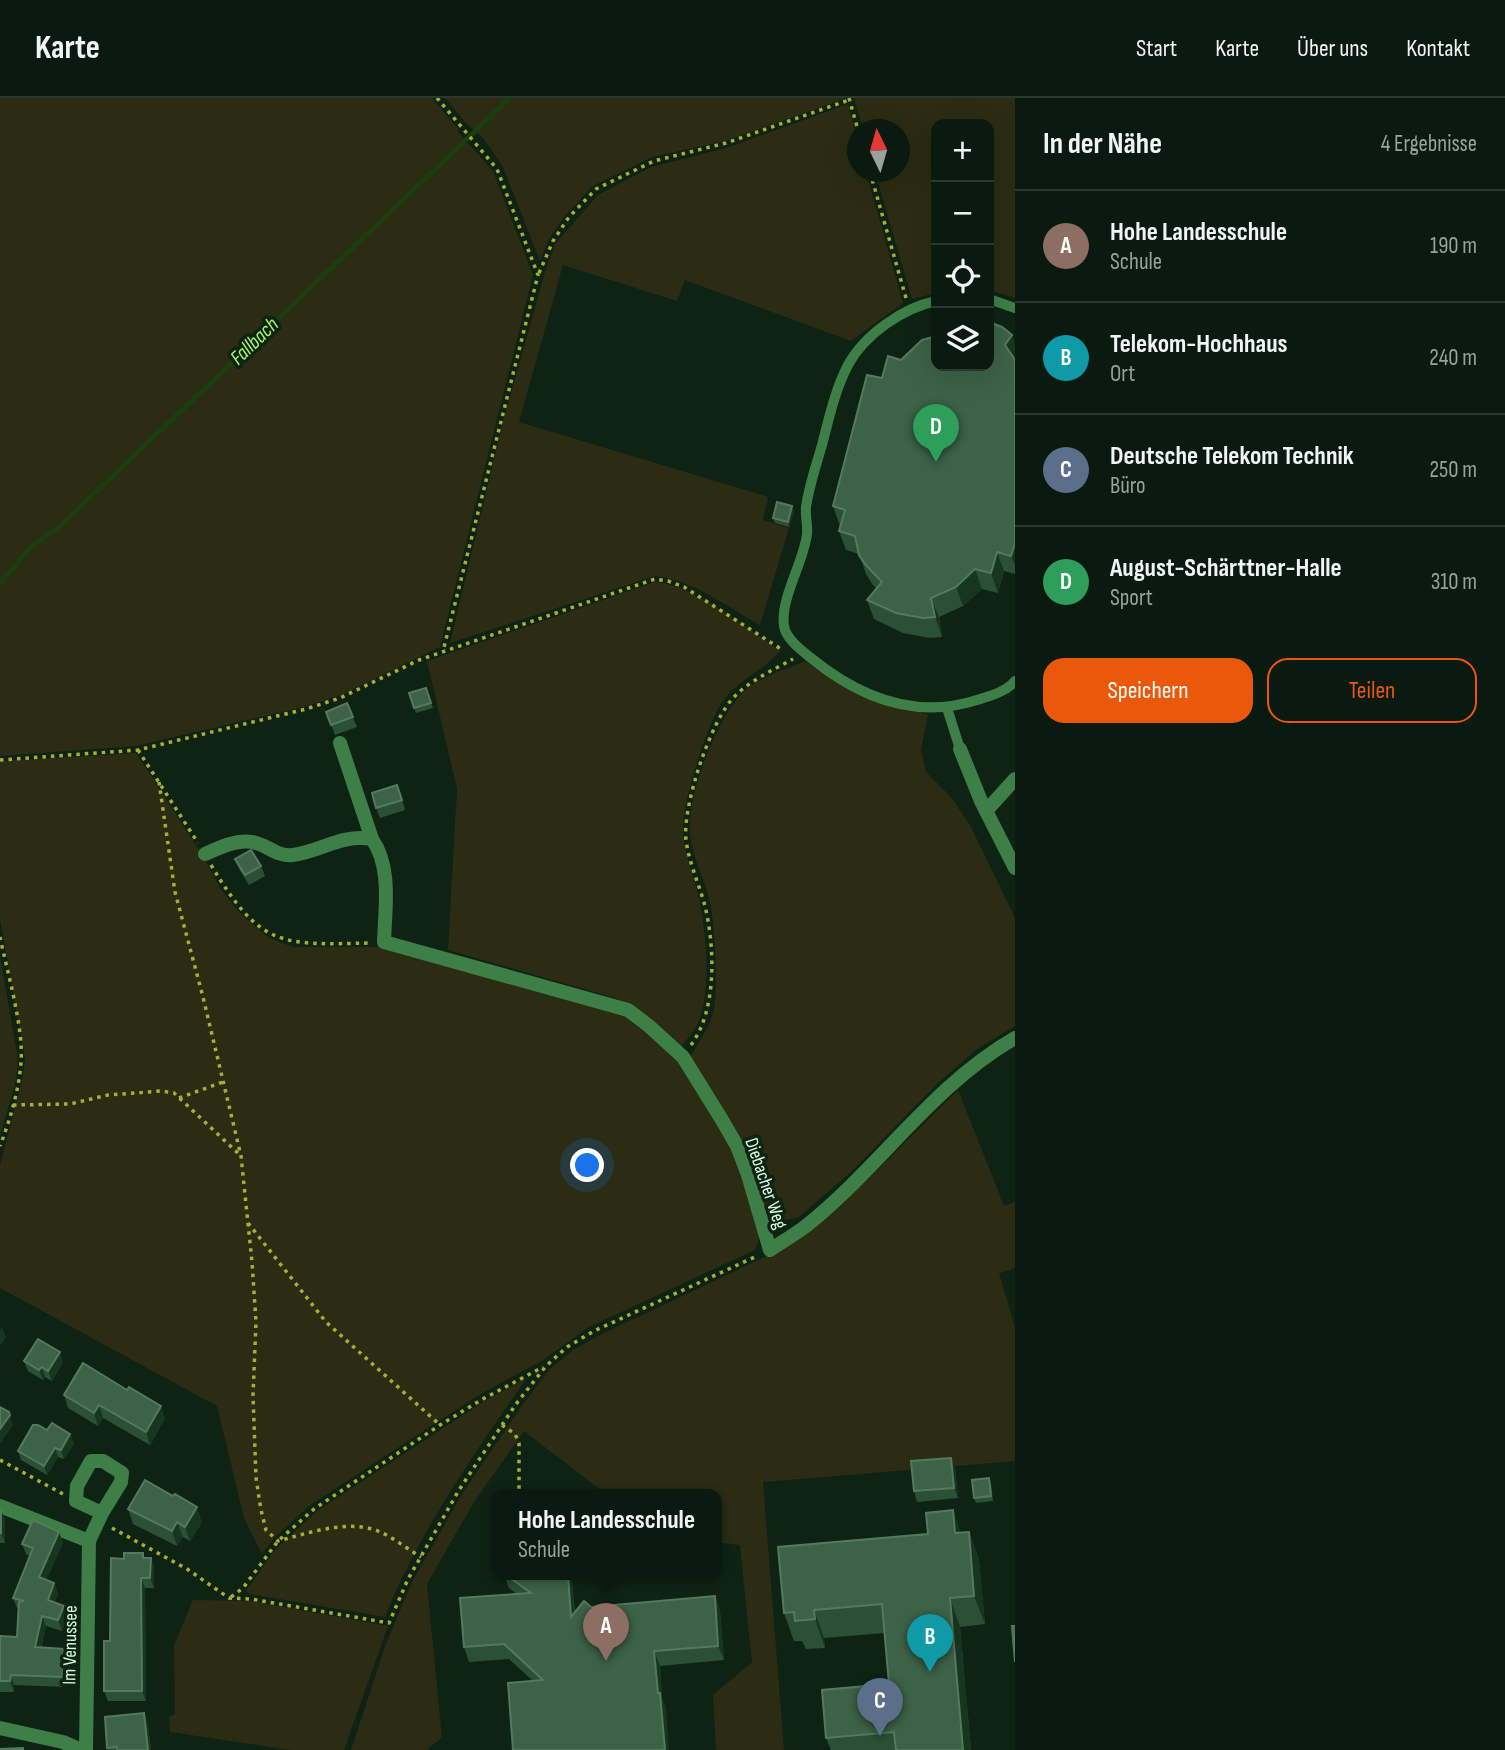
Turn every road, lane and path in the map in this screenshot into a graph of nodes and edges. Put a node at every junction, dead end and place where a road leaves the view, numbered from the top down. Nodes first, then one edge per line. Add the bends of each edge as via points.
1 (437, 98) edge
2 (849, 99) edge
3 (855, 119) edge
4 (873, 182) edge
5 (538, 275) junction
6 (994, 301) edge
7 (931, 303) edge
8 (1015, 308) edge
9 (910, 310) junction
10 (443, 651) junction
11 (804, 652) junction
12 (1015, 681) edge
13 (947, 708) junction
14 (340, 743) dead end
15 (960, 749) joint
16 (138, 750) junction
17 (0, 760) edge
18 (1015, 779) edge
19 (159, 782) junction
20 (986, 811) junction
21 (372, 839) junction
22 (205, 854) junction
23 (1015, 868) edge
24 (0, 937) edge
25 (384, 942) junction
26 (1015, 1038) edge
27 (683, 1057) junction
28 (223, 1082) junction
29 (179, 1098) junction
30 (13, 1105) junction
31 (0, 1146) edge
32 (241, 1156) junction
33 (247, 1222) junction
34 (770, 1250) junction
35 (546, 1366) junction
36 (440, 1425) junction
37 (502, 1425) junction
38 (0, 1460) edge
39 (519, 1489) edge
40 (76, 1501) junction
41 (0, 1506) edge
42 (100, 1517) junction
43 (89, 1541) junction
44 (278, 1541) junction
45 (421, 1557) junction
46 (229, 1598) junction
47 (0, 1728) edge
48 (80, 1750) edge
49 (86, 1750) edge

1 - 5 path via 497,169
2 - 3 path
2 - 5 path via 726,144 654,161 596,189 553,240
4 - 9 path
5 - 10 path
6 - 8 lane
7 - 9 lane
9 - 11 lane via 869,338 849,363 832,405 810,490 807,533 784,618 787,633
10 - 11 path via 655,579 684,587 780,649
10 - 16 path via 340,698
11 - 13 lane via 854,689 891,703
11 - 27 path via 732,698 710,740 688,802 686,838 709,930 710,989 702,1031
12 - 13 lane via 991,695
13 - 15 lane
14 - 21 street
15 - 20 street
16 - 17 path
16 - 19 path
18 - 20 street
19 - 22 path
19 - 28 path via 175,892
20 - 23 street
21 - 22 street via 344,838 289,855 241,842
21 - 25 street via 385,886
22 - 25 path via 240,908 272,936 295,943
24 - 30 path via 22,1059
25 - 27 street, Diebacher Weg via 628,1010
26 - 34 street, Diebacher Weg via 945,1091 806,1226
27 - 34 street, Diebacher Weg via 737,1146
28 - 29 path
28 - 32 path
29 - 30 path via 161,1091 108,1095 70,1104
29 - 32 path
30 - 31 path
32 - 33 path
33 - 36 path via 326,1322
33 - 44 path via 256,1322 256,1478 266,1531
34 - 35 path via 594,1331
35 - 36 path
35 - 37 path
36 - 44 path via 314,1509
37 - 39 path via 519,1443
37 - 45 path
38 - 40 path
40 - 42 street
40 - 42 street, Im Venussee via 77,1486 91,1461 103,1461 122,1473
41 - 43 street
42 - 43 street, Im Venussee
42 - 46 path
43 - 49 street, Im Venussee
44 - 45 path via 333,1528 360,1528 377,1531
44 - 46 path via 243,1588
45 - 46 path via 389,1623
47 - 48 street

